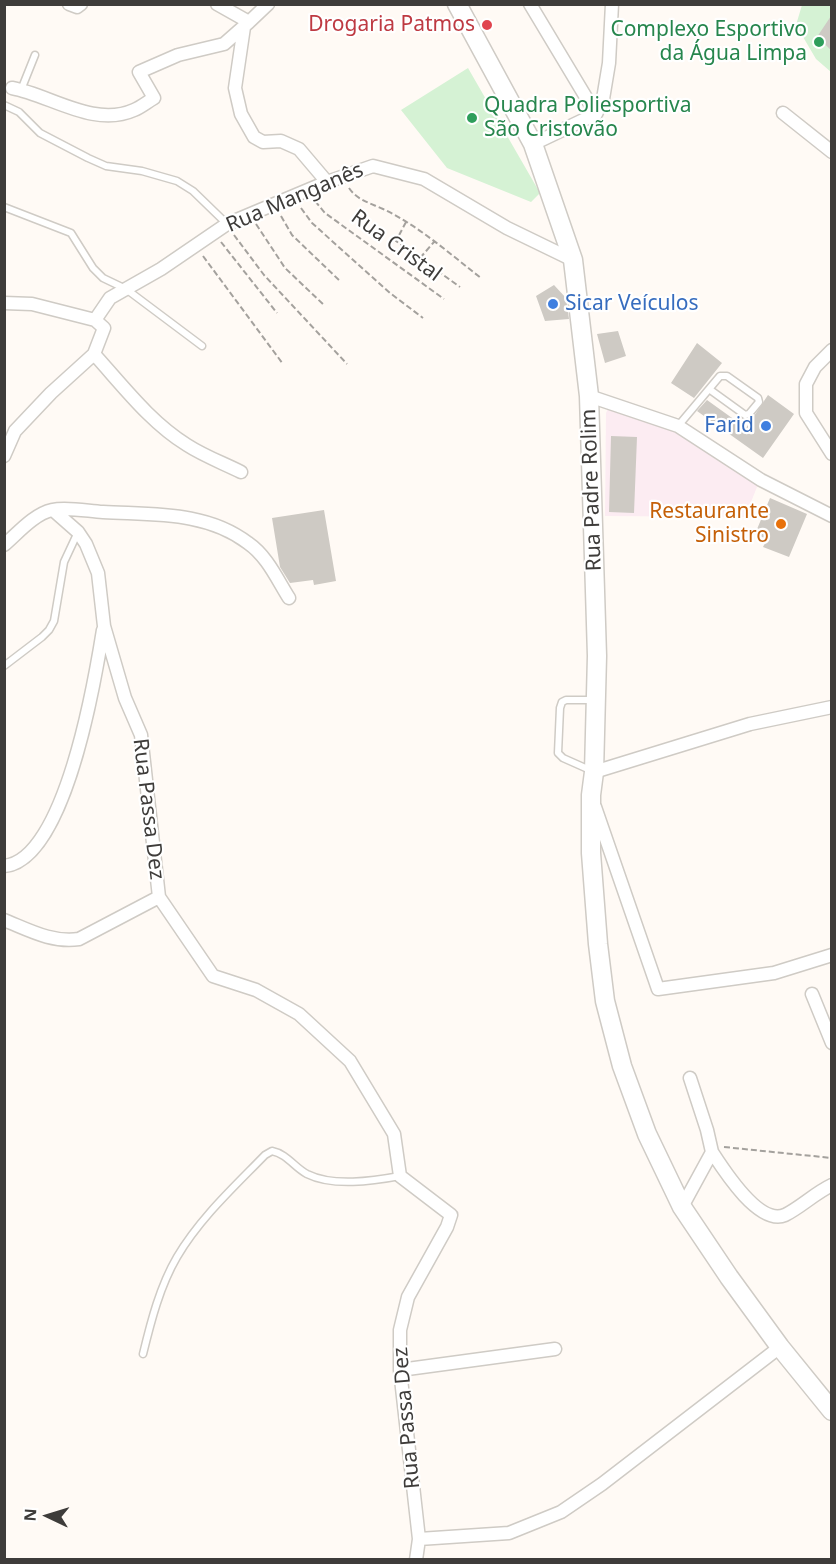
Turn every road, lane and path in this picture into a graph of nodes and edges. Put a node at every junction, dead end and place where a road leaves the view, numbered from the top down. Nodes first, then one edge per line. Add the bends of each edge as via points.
1 (217, 4) edge
2 (268, 4) edge
3 (457, 4) edge
4 (530, 4) edge
5 (612, 4) edge
6 (247, 24) junction
7 (35, 55) dead end
8 (16, 89) joint
9 (4, 105) edge
10 (783, 113) dead end
11 (596, 114) junction
12 (533, 144) junction
13 (831, 153) edge
14 (342, 177) junction
15 (327, 182) junction
16 (307, 190) junction
17 (292, 196) junction
18 (274, 204) junction
19 (4, 207) edge
20 (249, 214) junction
21 (406, 222) junction
22 (227, 224) junction
23 (214, 233) junction
24 (434, 242) junction
25 (195, 245) junction
26 (420, 258) junction
27 (573, 260) junction
28 (481, 278) dead end
29 (341, 282) dead end
30 (460, 287) dead end
31 (126, 289) junction
32 (444, 299) dead end
33 (4, 303) edge
34 (325, 306) dead end
35 (277, 313) dead end
36 (423, 318) dead end
37 (95, 320) junction
38 (202, 346) dead end
39 (831, 350) edge
40 (94, 354) junction
41 (283, 364) dead end
42 (347, 364) dead end
43 (709, 389) junction
44 (589, 396) junction
45 (678, 426) junction
46 (15, 431) junction
47 (4, 442) edge
48 (831, 454) edge
49 (4, 456) edge
50 (241, 472) dead end
51 (53, 510) junction
52 (831, 516) edge
53 (78, 532) junction
54 (4, 545) edge
55 (289, 598) dead end
56 (104, 626) junction
57 (4, 666) edge
58 (596, 700) junction
59 (831, 706) edge
60 (594, 772) junction
61 (591, 795) junction
62 (4, 866) edge
63 (159, 897) junction
64 (4, 920) edge
65 (831, 955) edge
66 (812, 994) dead end
67 (831, 1043) edge
68 (690, 1078) dead end
69 (711, 1149) junction
70 (831, 1158) edge
71 (400, 1176) junction
72 (831, 1185) edge
73 (682, 1207) junction
74 (780, 1347) junction
75 (555, 1349) dead end
76 (143, 1353) dead end
77 (400, 1370) junction
78 (831, 1411) edge
79 (419, 1539) junction
80 (416, 1560) edge

1 - 6 street
2 - 6 street
3 - 12 main road, Rua Padre Rolim
4 - 11 street
5 - 11 street via 609,63 603,99
6 - 8 street via 224,44 178,55 139,72 154,98 124,114 79,112
6 - 15 street via 235,88 241,114 254,137 263,142 281,141 298,149
7 - 8 lane
9 - 22 lane via 19,112 40,134 106,166 177,181
10 - 13 street
11 - 12 street
12 - 27 main road, Rua Padre Rolim
14 - 15 street, Rua Manganês
14 - 21 path via 354,196
14 - 27 street, Rua Manganês via 372,166 424,179 507,228
15 - 16 street, Rua Manganês
16 - 17 street, Rua Manganês
16 - 32 path, Rua Cristal via 325,213
17 - 18 street, Rua Manganês
17 - 36 path via 312,223
18 - 20 street, Rua Manganês
18 - 29 path via 292,235
19 - 31 lane via 71,233 93,268 103,278
20 - 22 street, Rua Manganês
20 - 34 path via 285,268
21 - 24 path
21 - 26 path via 396,241
22 - 23 street, Rua Manganês
22 - 42 path via 264,275
23 - 25 street, Rua Manganês
23 - 35 path
24 - 26 path
24 - 28 path
25 - 31 street, Rua Manganês
25 - 41 path
26 - 30 path
27 - 44 main road, Rua Padre Rolim
31 - 37 street, Rua Manganês via 110,298
31 - 38 lane
33 - 37 street via 39,305
37 - 40 street via 104,328
39 - 48 street via 806,384 806,412
40 - 46 street
40 - 50 street via 172,435 201,454
43 - 43 lane via 745,414 759,402 725,375
43 - 45 lane
44 - 45 street
44 - 58 main road, Rua Padre Rolim
45 - 52 street via 761,480
46 - 47 street
46 - 49 street
51 - 53 street, Rua Passa Dez
51 - 54 street via 27,524
51 - 55 street via 176,517 223,527 256,549
53 - 56 street, Rua Passa Dez via 98,573
53 - 57 lane via 64,562 54,621 42,637
56 - 62 street via 84,728 56,810 28,856
56 - 63 street, Rua Passa Dez via 125,698 141,735
58 - 60 main road, Rua Padre Rolim
58 - 60 lane via 562,702 557,748 560,756
59 - 60 street via 750,724
60 - 61 main road, Rua Padre Rolim
61 - 65 street via 658,989 774,973
61 - 73 main road, Rua Padre Rolim via 592,865 605,1001 622,1066 647,1134
63 - 64 street via 79,939 50,938
63 - 71 street, Rua Passa Dez via 213,976 256,990 299,1014 350,1062 394,1134
66 - 67 street
68 - 69 street
69 - 70 path
69 - 72 street via 737,1188 772,1216 784,1215
69 - 73 street
71 - 76 lane via 371,1181 327,1180 304,1173 280,1152 266,1155 215,1206 176,1258 159,1297
71 - 77 street, Rua Passa Dez via 451,1215 408,1297 400,1330
73 - 74 main road, Rua Padre Rolim
74 - 78 main road, Rua Padre Rolim
74 - 79 street via 561,1512 509,1533
75 - 77 street
77 - 79 street, Rua Passa Dez
79 - 80 street, Rua Passa Dez

